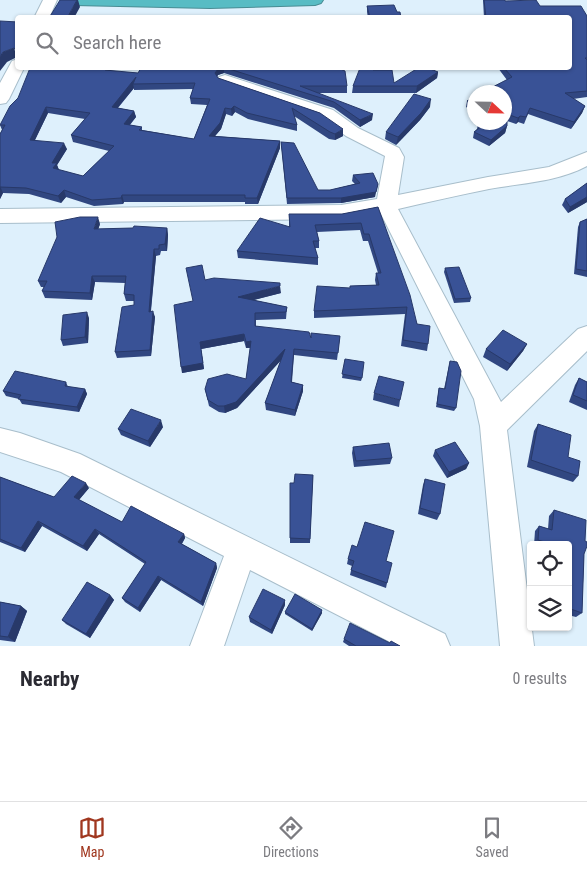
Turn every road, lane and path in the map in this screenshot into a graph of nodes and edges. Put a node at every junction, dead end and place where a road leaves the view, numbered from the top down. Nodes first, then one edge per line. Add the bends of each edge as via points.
1 (50, 0) edge
2 (74, 0) edge
3 (315, 0) edge
4 (110, 1) edge
5 (290, 1) edge
6 (42, 15) edge
7 (15, 70) edge
8 (225, 80) edge
9 (0, 99) edge
10 (587, 158) edge
11 (386, 206) junction
12 (0, 216) edge
13 (587, 336) edge
14 (493, 426) junction
15 (0, 440) edge
16 (242, 550) junction
17 (207, 646) edge
18 (433, 646) edge
19 (517, 646) edge

1 - 6 street
2 - 4 highway
3 - 5 highway
4 - 5 highway
7 - 9 street
8 - 11 street via 326,114 352,132 392,152 395,157
10 - 11 street via 564,170
11 - 12 street via 317,214
11 - 14 street via 487,399
13 - 14 street
14 - 19 street
15 - 16 street via 70,463
16 - 17 street
16 - 18 street

